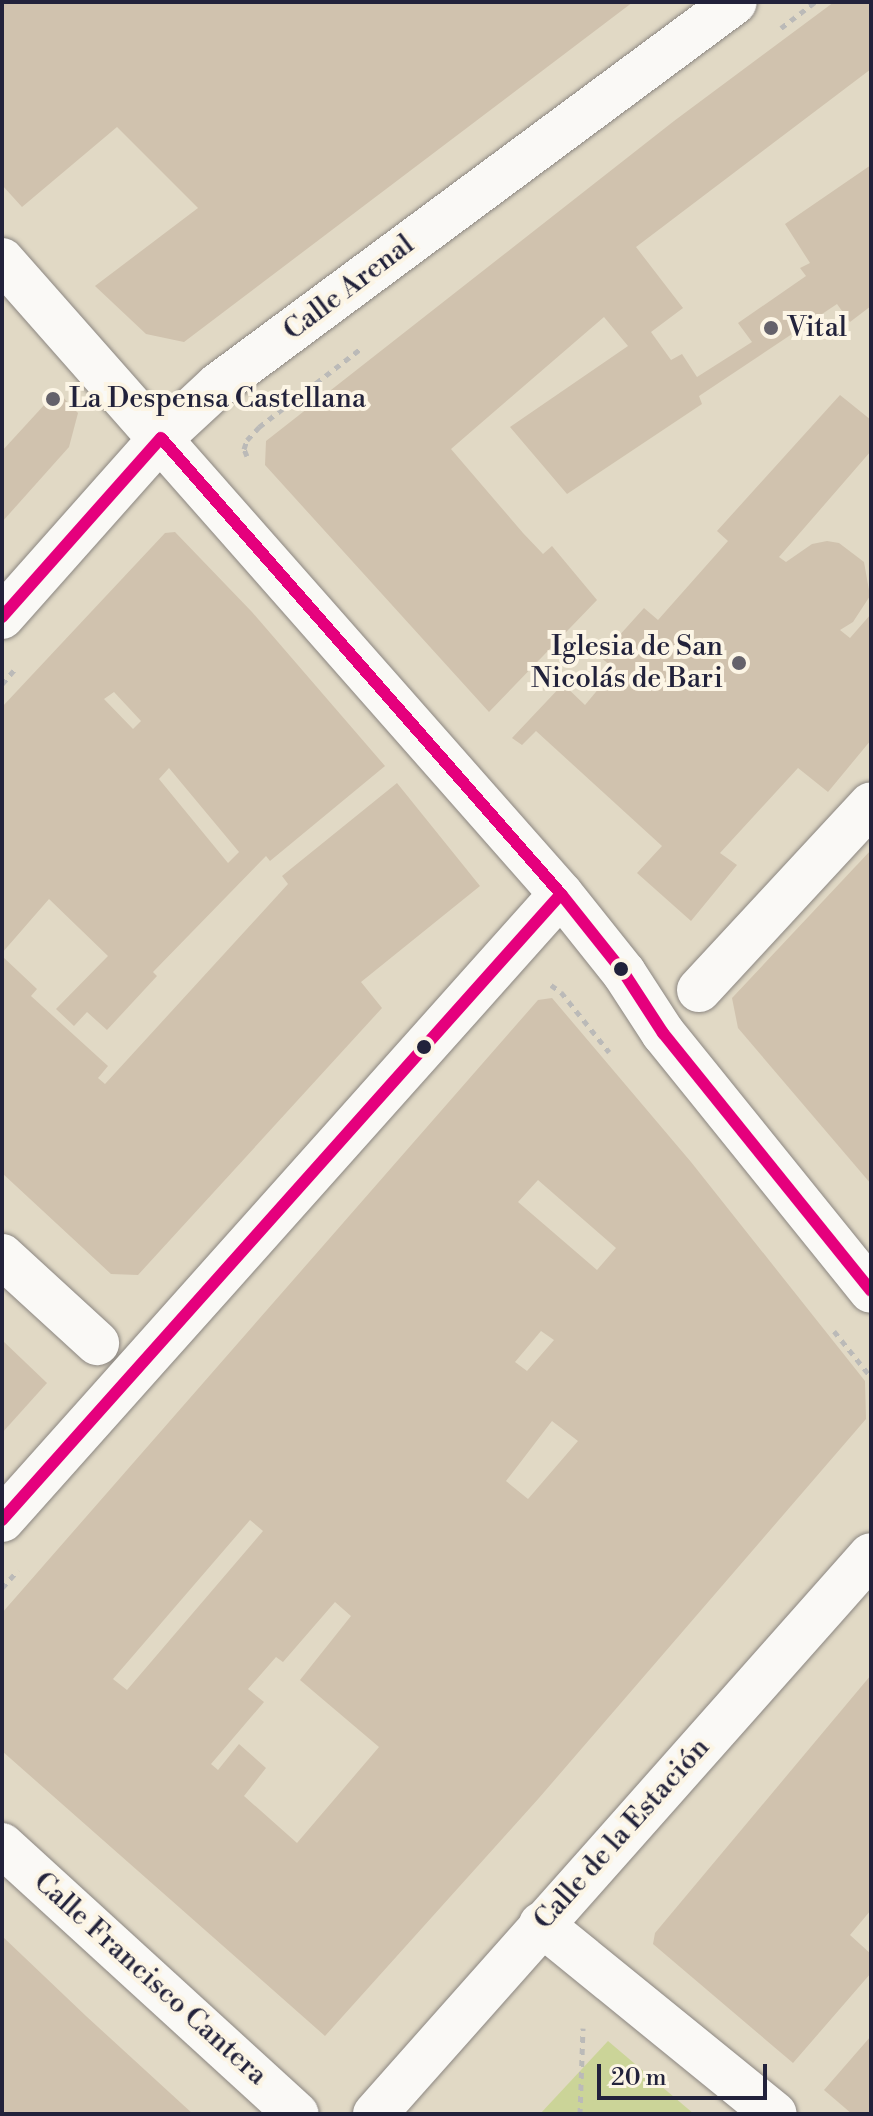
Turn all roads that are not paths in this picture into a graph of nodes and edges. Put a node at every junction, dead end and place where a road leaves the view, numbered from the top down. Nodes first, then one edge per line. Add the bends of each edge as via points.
1 (735, 2) edge
2 (2, 260) edge
3 (161, 438) junction
4 (2, 617) edge
5 (871, 804) edge
6 (561, 894) junction
7 (699, 990) dead end
8 (2, 1256) edge
9 (871, 1291) edge
10 (97, 1343) dead end
11 (2, 1520) edge
12 (871, 1555) edge
13 (2, 1845) edge
14 (541, 1924) junction
15 (297, 2114) edge
16 (375, 2114) edge
17 (775, 2114) edge

1 - 3 street, Calle Arenal via 218,385
2 - 3 street
3 - 4 street, Calle Arenal
3 - 6 street
5 - 7 street
6 - 9 street via 624,973 663,1033
6 - 11 street
8 - 10 street
12 - 14 street, Calle de la Estación
13 - 15 street, Calle Francisco Cantera
14 - 16 street, Calle de la Estación
14 - 17 street

